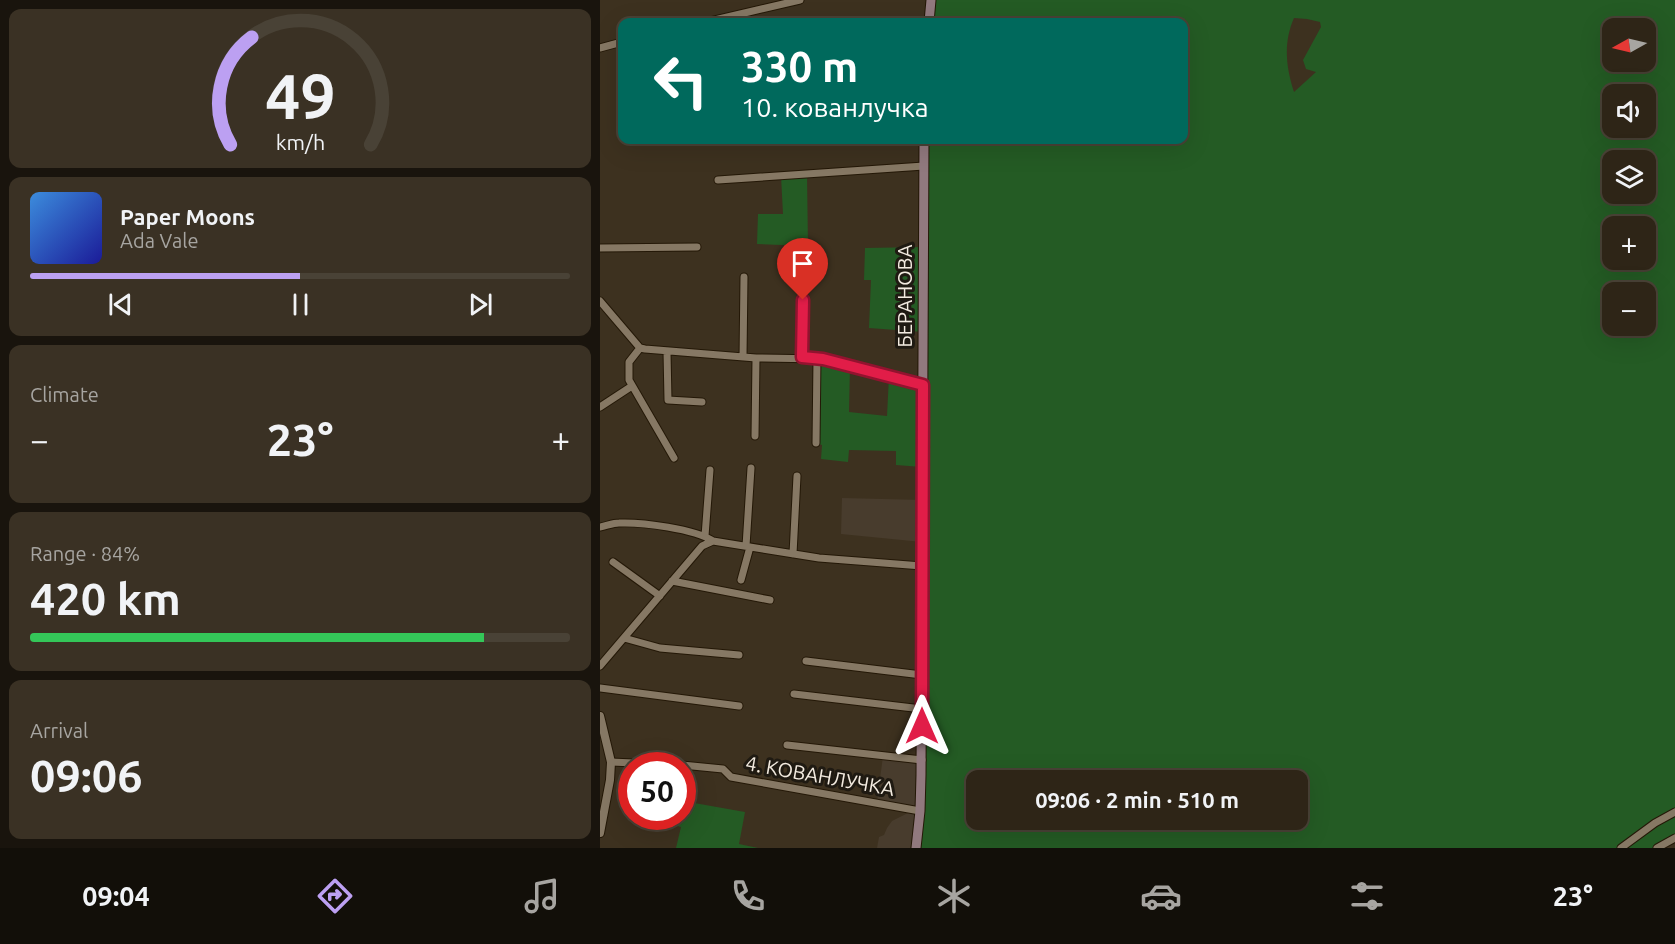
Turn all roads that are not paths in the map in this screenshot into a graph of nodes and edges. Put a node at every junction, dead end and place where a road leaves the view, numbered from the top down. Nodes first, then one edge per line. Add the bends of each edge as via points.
1 (800, 0) edge
2 (931, 0) edge
3 (723, 18) edge
4 (929, 18) edge
5 (618, 43) edge
6 (600, 48) edge
7 (924, 144) edge
8 (924, 166) junction
9 (718, 180) dead end
10 (698, 247) dead end
11 (600, 248) edge
12 (744, 277) dead end
13 (804, 281) dead end
14 (600, 301) edge
15 (640, 348) junction
16 (667, 352) junction
17 (743, 357) junction
18 (802, 357) junction
19 (756, 358) junction
20 (817, 358) junction
21 (923, 385) junction
22 (632, 386) junction
23 (702, 402) dead end
24 (600, 407) edge
25 (755, 436) dead end
26 (816, 443) dead end
27 (674, 458) dead end
28 (751, 468) dead end
29 (710, 470) dead end
30 (796, 476) dead end
31 (600, 527) edge
32 (705, 536) junction
33 (713, 542) junction
34 (748, 546) junction
35 (793, 554) junction
36 (613, 562) dead end
37 (922, 566) junction
38 (741, 580) dead end
39 (672, 581) junction
40 (660, 596) junction
41 (770, 600) dead end
42 (624, 638) junction
43 (739, 655) dead end
44 (806, 661) dead end
45 (600, 666) edge
46 (922, 675) junction
47 (600, 688) edge
48 (794, 694) dead end
49 (739, 706) dead end
50 (922, 709) junction
51 (600, 716) edge
52 (787, 745) dead end
53 (922, 760) junction
54 (611, 762) junction
55 (618, 762) edge
56 (696, 766) edge
57 (920, 811) junction
58 (1675, 812) edge
59 (600, 832) edge
60 (1675, 838) edge
61 (916, 848) edge
62 (1621, 848) edge
63 (1657, 848) edge

1 - 3 street
2 - 4 main road
5 - 6 street
7 - 8 main road, БЕРАНОВА
8 - 9 street
8 - 21 main road, БЕРАНОВА
10 - 11 street
12 - 17 street
13 - 18 street
14 - 15 street
15 - 16 street
15 - 22 street via 630,362
16 - 17 street
16 - 23 street via 668,400
17 - 19 street
18 - 19 street
18 - 20 street
19 - 25 street
20 - 21 street
20 - 26 street
21 - 37 main road, БЕРАНОВА
22 - 24 street
22 - 27 street
28 - 34 street
29 - 32 street
30 - 35 street
31 - 32 street via 619,523
32 - 33 street
33 - 34 street
33 - 39 street via 702,546
34 - 35 street
34 - 38 street
35 - 37 street
36 - 40 street
37 - 46 main road, БЕРАНОВА
39 - 40 street
39 - 41 street
40 - 42 street
42 - 43 street via 660,648
42 - 45 street
44 - 46 street
46 - 50 main road, БЕРАНОВА
47 - 49 street
48 - 50 street
50 - 53 main road, БЕРАНОВА
51 - 54 street
52 - 53 street
53 - 57 main road, БЕРАНОВА
54 - 55 street, 4. КОВАНЛУЧКА
54 - 59 street
56 - 57 street, 4. КОВАНЛУЧКА via 723,769 730,777
57 - 61 main road, БЕРАНОВА
58 - 62 street
60 - 63 street

